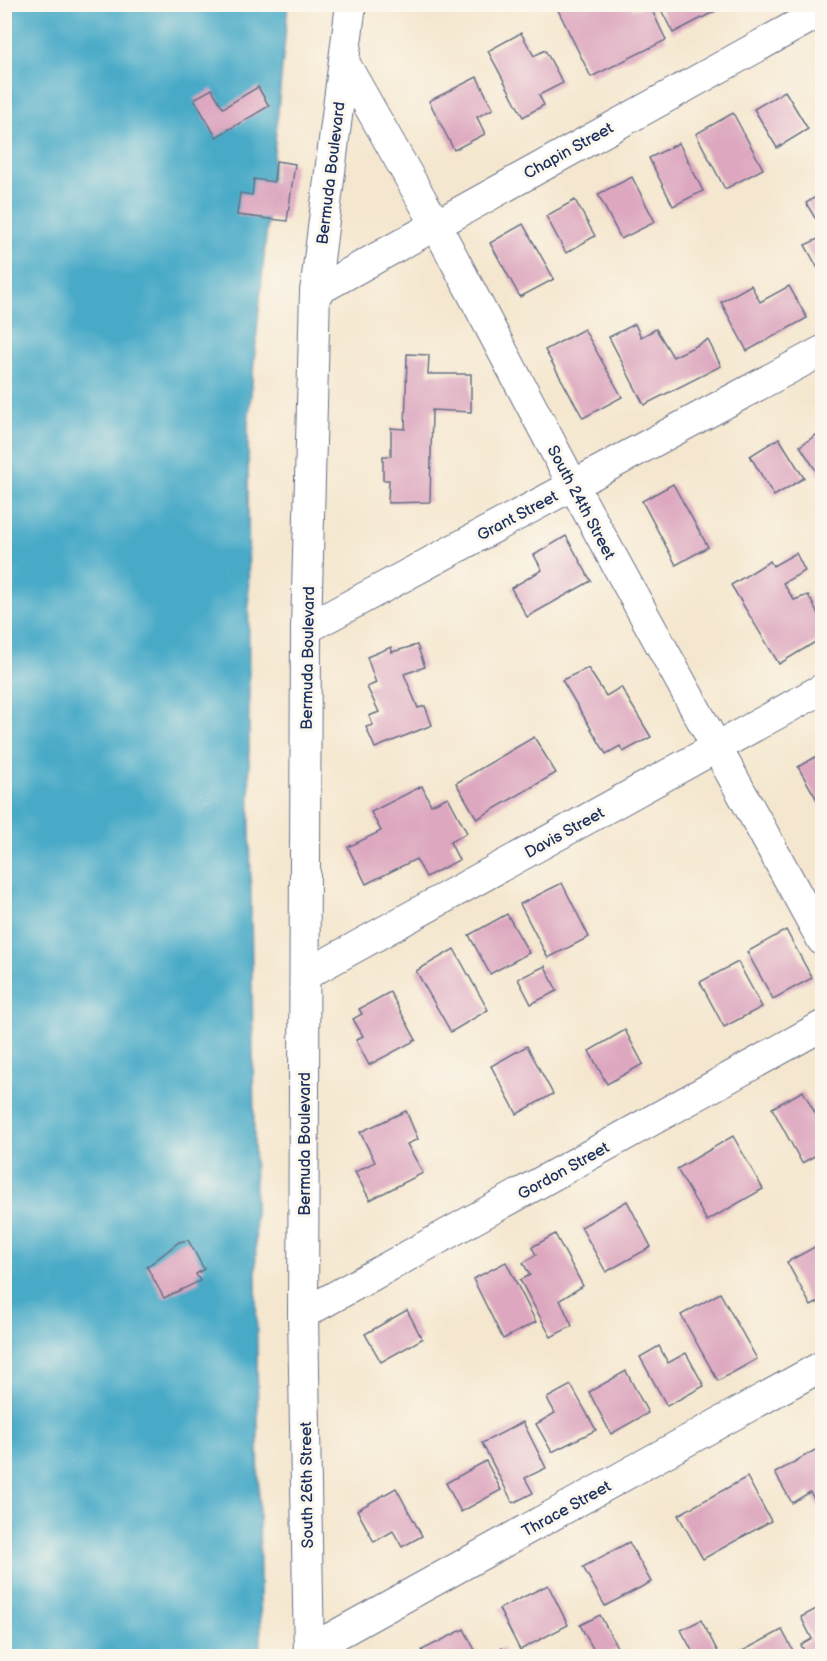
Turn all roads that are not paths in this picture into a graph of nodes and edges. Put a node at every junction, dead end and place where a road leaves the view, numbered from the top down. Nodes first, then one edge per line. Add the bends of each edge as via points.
1 (351, 4) edge
2 (822, 11) edge
3 (344, 62) junction
4 (435, 223) junction
5 (315, 292) junction
6 (822, 351) edge
7 (573, 485) junction
8 (306, 629) junction
9 (822, 689) edge
10 (715, 747) junction
11 (822, 940) edge
12 (306, 975) junction
13 (822, 1026) edge
14 (303, 1314) junction
15 (822, 1366) edge
16 (309, 1653) edge

1 - 3 street, Bermuda Boulevard
2 - 4 street, Chapin Street
3 - 4 street, South 24th Street
3 - 5 street, Bermuda Boulevard
4 - 5 street, Chapin Street
4 - 7 street, South 24th Street
5 - 8 street, Bermuda Boulevard
6 - 7 street, Grant Street
7 - 8 street, Grant Street
7 - 10 street, South 24th Street
8 - 12 street, Bermuda Boulevard
9 - 10 street, Davis Street
10 - 11 street, South 24th Street
10 - 12 street, Davis Street
12 - 14 street, Bermuda Boulevard
13 - 14 street, Gordon Street
14 - 16 street, South 26th Street
15 - 16 street, Thrace Street

